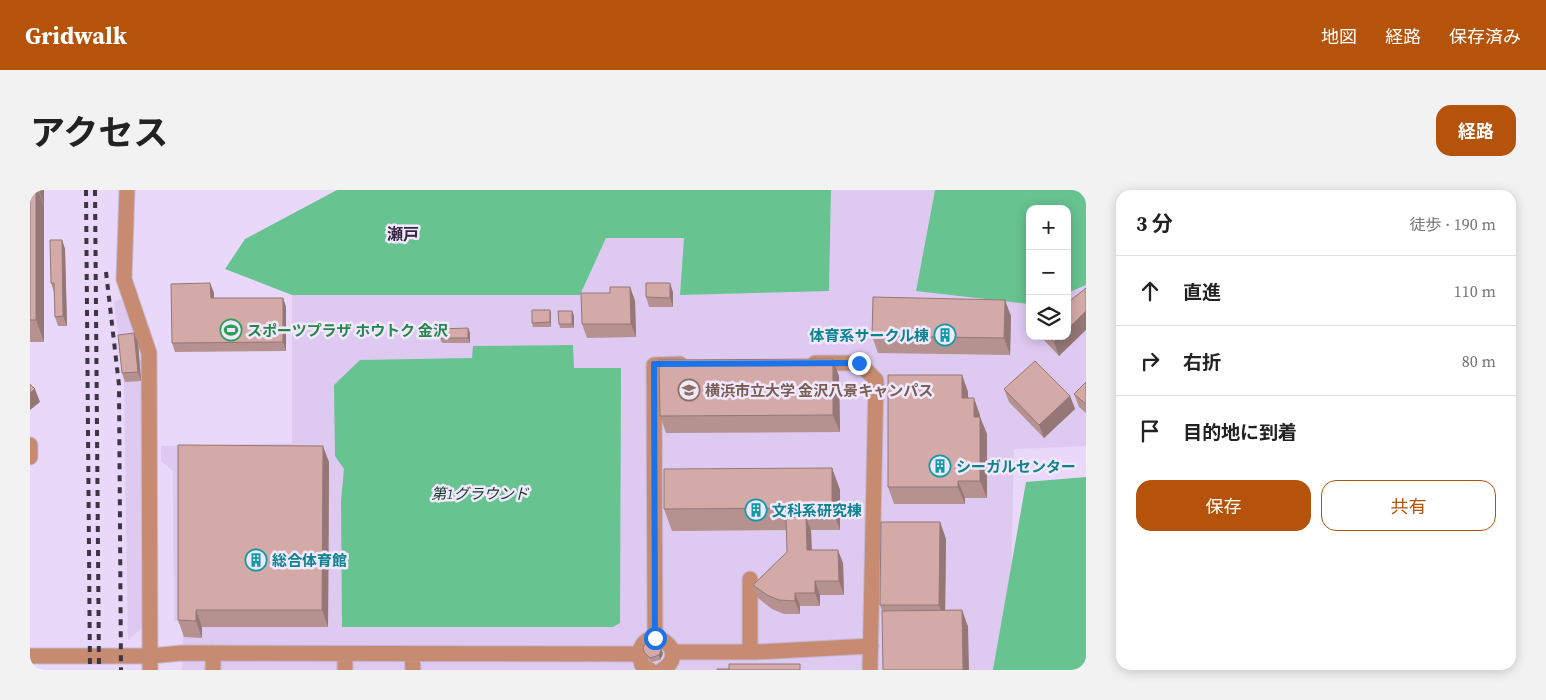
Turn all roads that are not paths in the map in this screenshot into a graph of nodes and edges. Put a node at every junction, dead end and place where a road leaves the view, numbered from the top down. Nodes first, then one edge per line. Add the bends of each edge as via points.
1 (127, 190) edge
2 (800, 363) edge
3 (693, 364) edge
4 (30, 445) edge
5 (30, 457) edge
6 (750, 579) dead end
7 (655, 638) junction
8 (871, 646) junction
9 (672, 652) junction
10 (750, 652) junction
11 (213, 653) junction
12 (346, 654) junction
13 (412, 654) junction
14 (639, 654) junction
15 (30, 656) edge
16 (150, 663) edge
17 (213, 670) edge
18 (345, 670) edge
19 (412, 670) edge
20 (650, 670) edge
21 (662, 670) edge
22 (870, 670) edge

1 - 16 street via 124,279 149,352
2 - 8 street via 859,363 876,380
3 - 7 street via 654,364
4 - 5 street
6 - 10 street
7 - 9 street via 667,642
7 - 14 street via 642,644
8 - 10 street
8 - 22 street
9 - 10 street
9 - 21 street via 670,663
11 - 12 street
11 - 16 street via 182,653
11 - 17 street
12 - 13 street
12 - 18 street
13 - 14 street
13 - 19 street
14 - 20 street via 642,665
15 - 16 street

